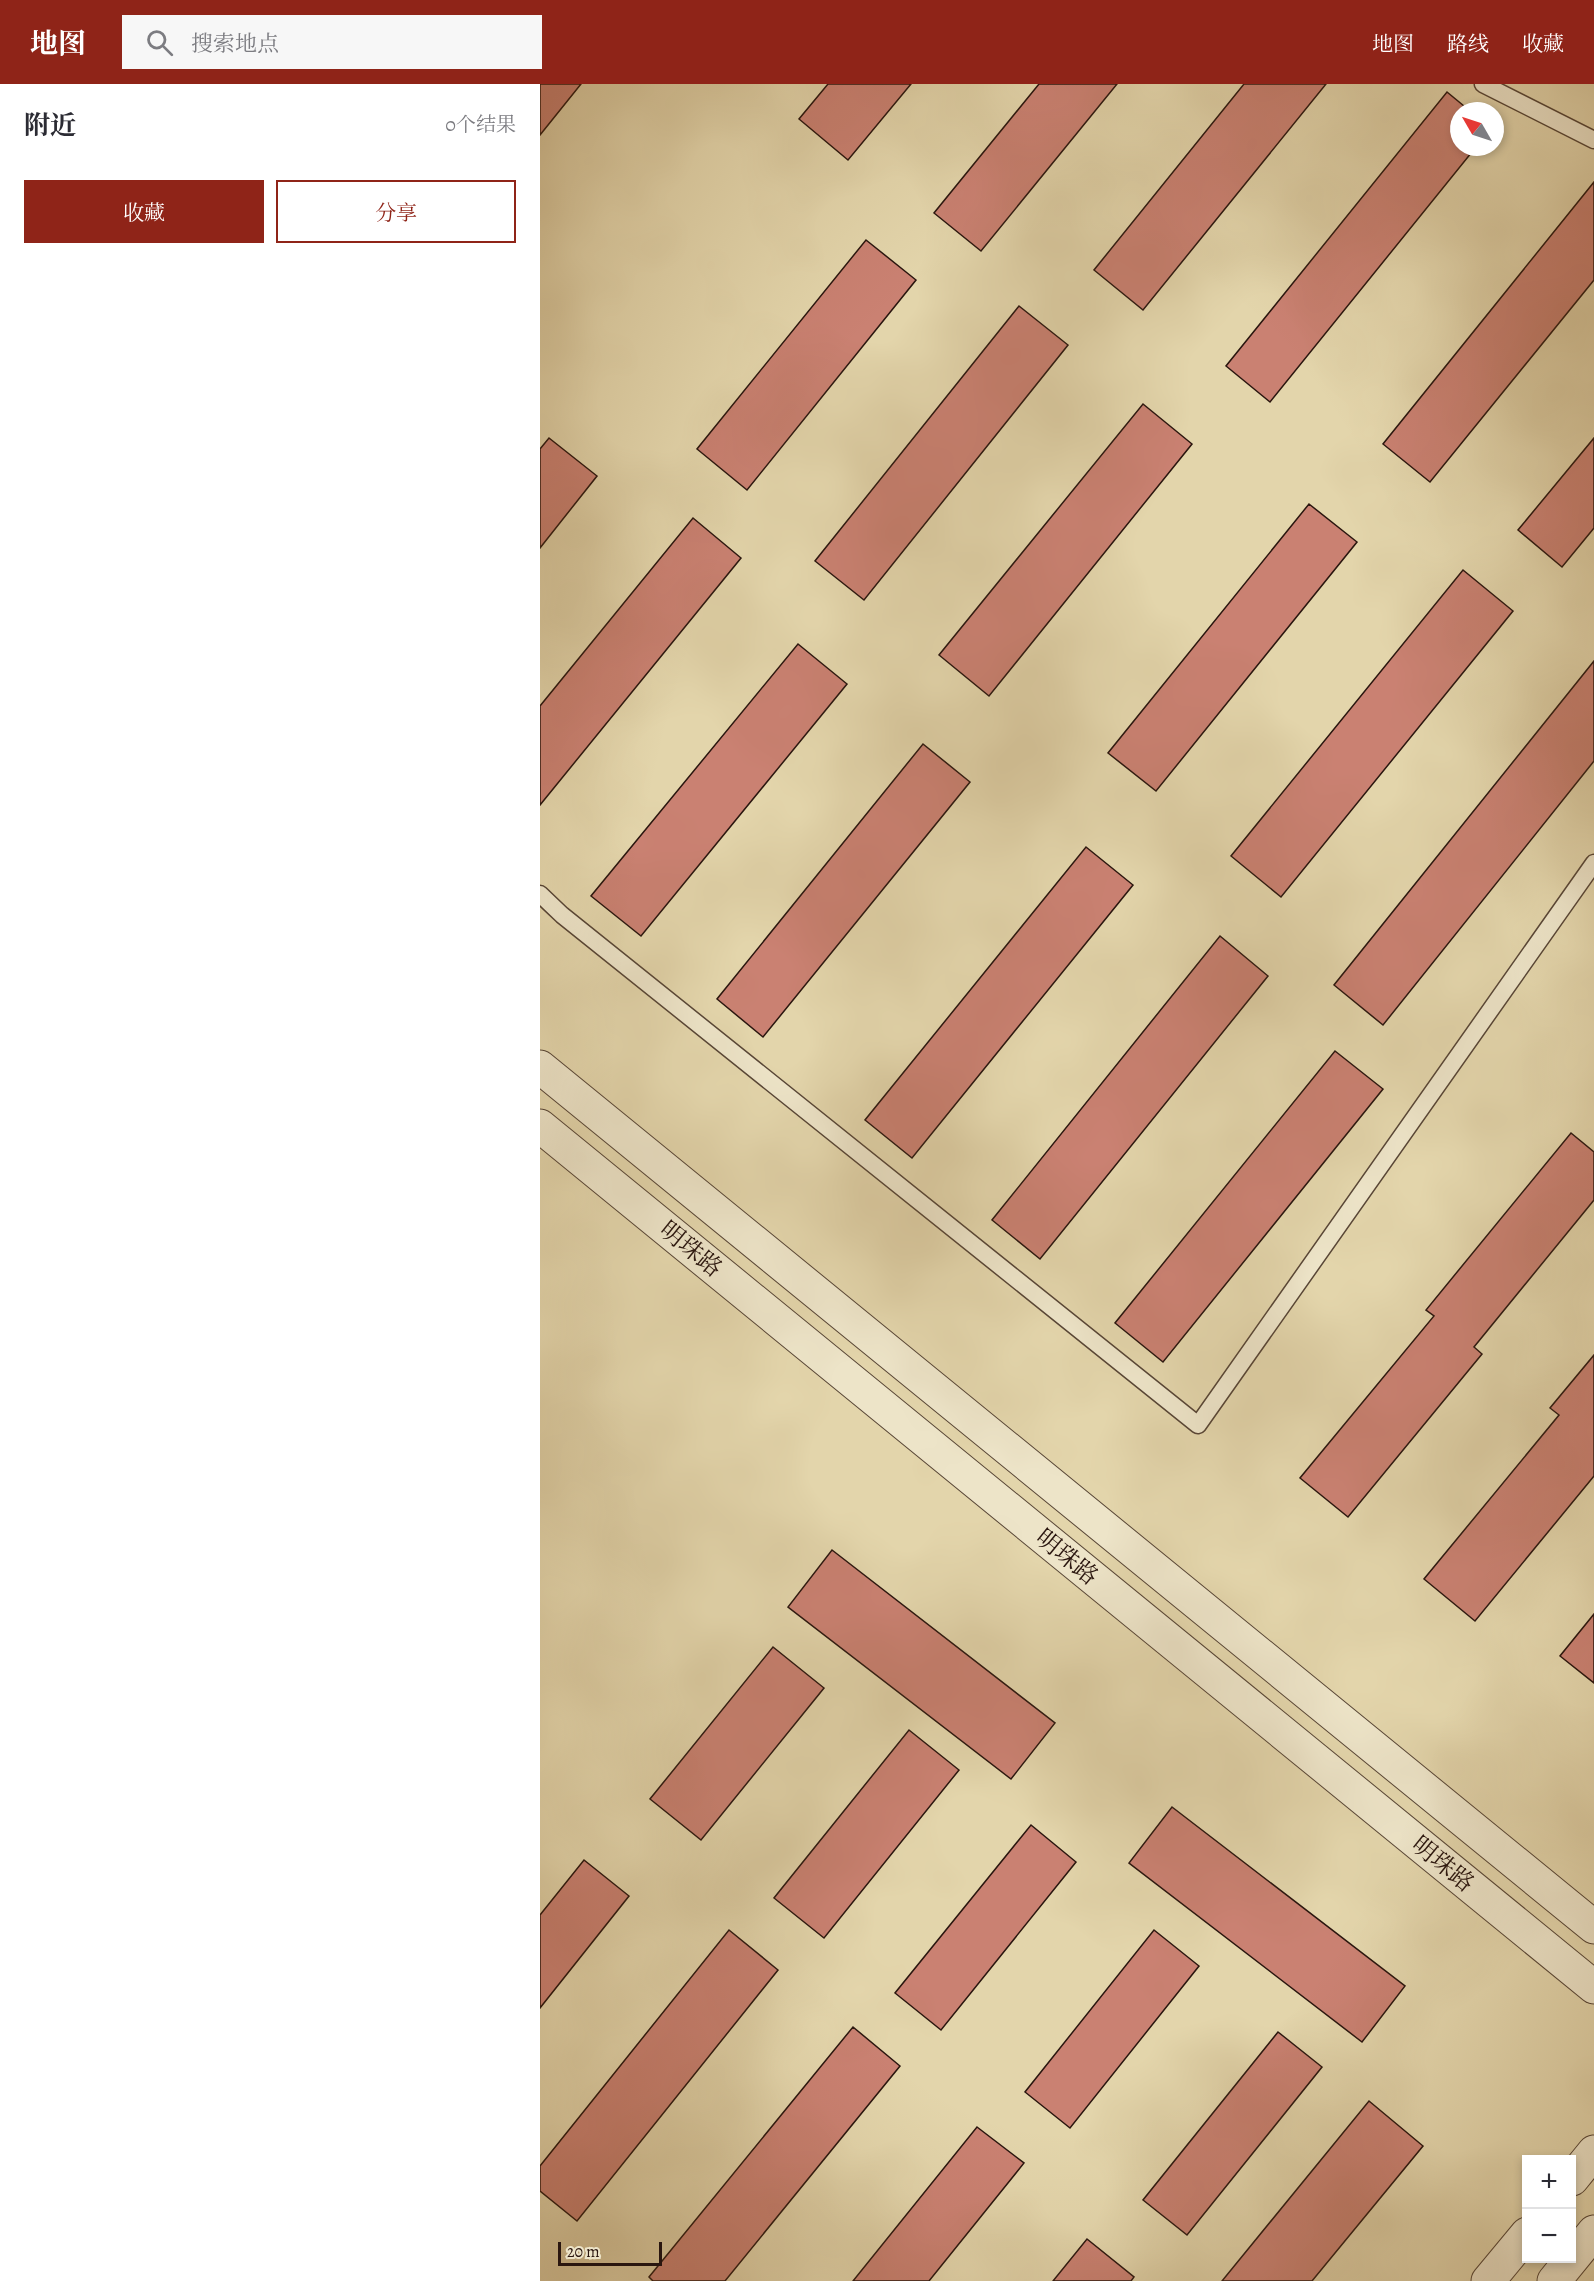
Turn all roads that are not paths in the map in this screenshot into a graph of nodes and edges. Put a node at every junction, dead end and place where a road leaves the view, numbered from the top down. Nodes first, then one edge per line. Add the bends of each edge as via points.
1 (1484, 84) edge
2 (1594, 140) edge
3 (1594, 863) edge
4 (540, 894) edge
5 (540, 1067) edge
6 (540, 1126) edge
7 (1594, 1927) edge
8 (1594, 1987) edge
9 (1594, 2152) edge
10 (1576, 2175) edge
11 (1594, 2232) edge
12 (1522, 2240) edge
13 (1488, 2281) edge
14 (1554, 2281) edge

1 - 2 lane
3 - 4 lane via 1198,1425
5 - 7 street, 明珠路
6 - 8 street, 明珠路
9 - 10 street
11 - 14 street
12 - 13 street

